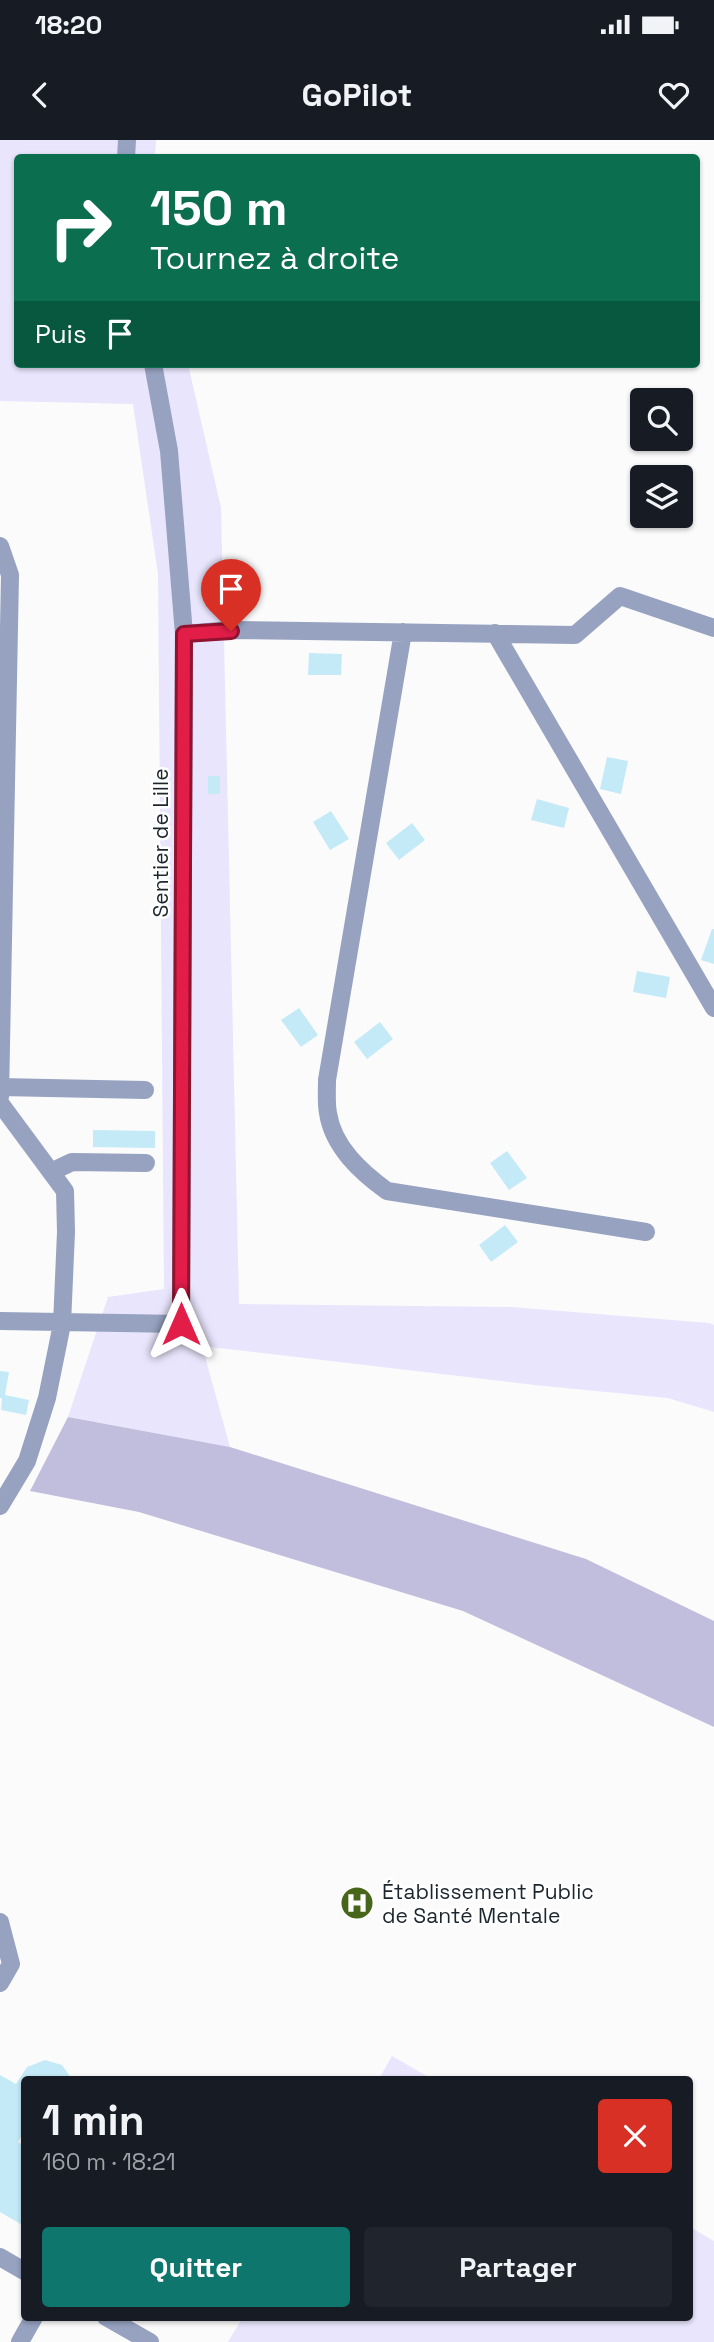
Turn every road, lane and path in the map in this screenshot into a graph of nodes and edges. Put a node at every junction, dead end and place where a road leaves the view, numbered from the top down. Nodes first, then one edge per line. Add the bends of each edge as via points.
1 (154, 368) edge
2 (0, 546) edge
3 (714, 628) edge
4 (403, 632) junction
5 (495, 633) junction
6 (184, 634) junction
7 (714, 1008) edge
8 (0, 1087) edge
9 (145, 1090) dead end
10 (0, 1097) edge
11 (0, 1103) edge
12 (146, 1163) dead end
13 (51, 1172) junction
14 (646, 1232) dead end
15 (0, 1321) edge
16 (62, 1324) junction
17 (0, 1506) edge
18 (0, 1922) edge
19 (0, 1983) edge
20 (0, 2257) edge
21 (21, 2269) edge
22 (32, 2321) edge
23 (113, 2321) edge
24 (20, 2342) edge
25 (150, 2342) edge

1 - 6 street, Sentier de Lille via 169,452
2 - 8 street via 10,575
3 - 5 street via 620,596 575,635
4 - 5 street
4 - 6 street
4 - 14 street via 327,1080 328,1115 340,1146 362,1173 387,1191
5 - 7 street
6 - 16 street, Sentier de Lille via 181,1324
8 - 9 street
8 - 10 street
11 - 13 street
12 - 13 street via 72,1162
13 - 16 street via 65,1191
15 - 16 street
16 - 17 street via 47,1398 27,1461
18 - 19 street via 11,1964
20 - 21 street
22 - 24 street
23 - 25 street

